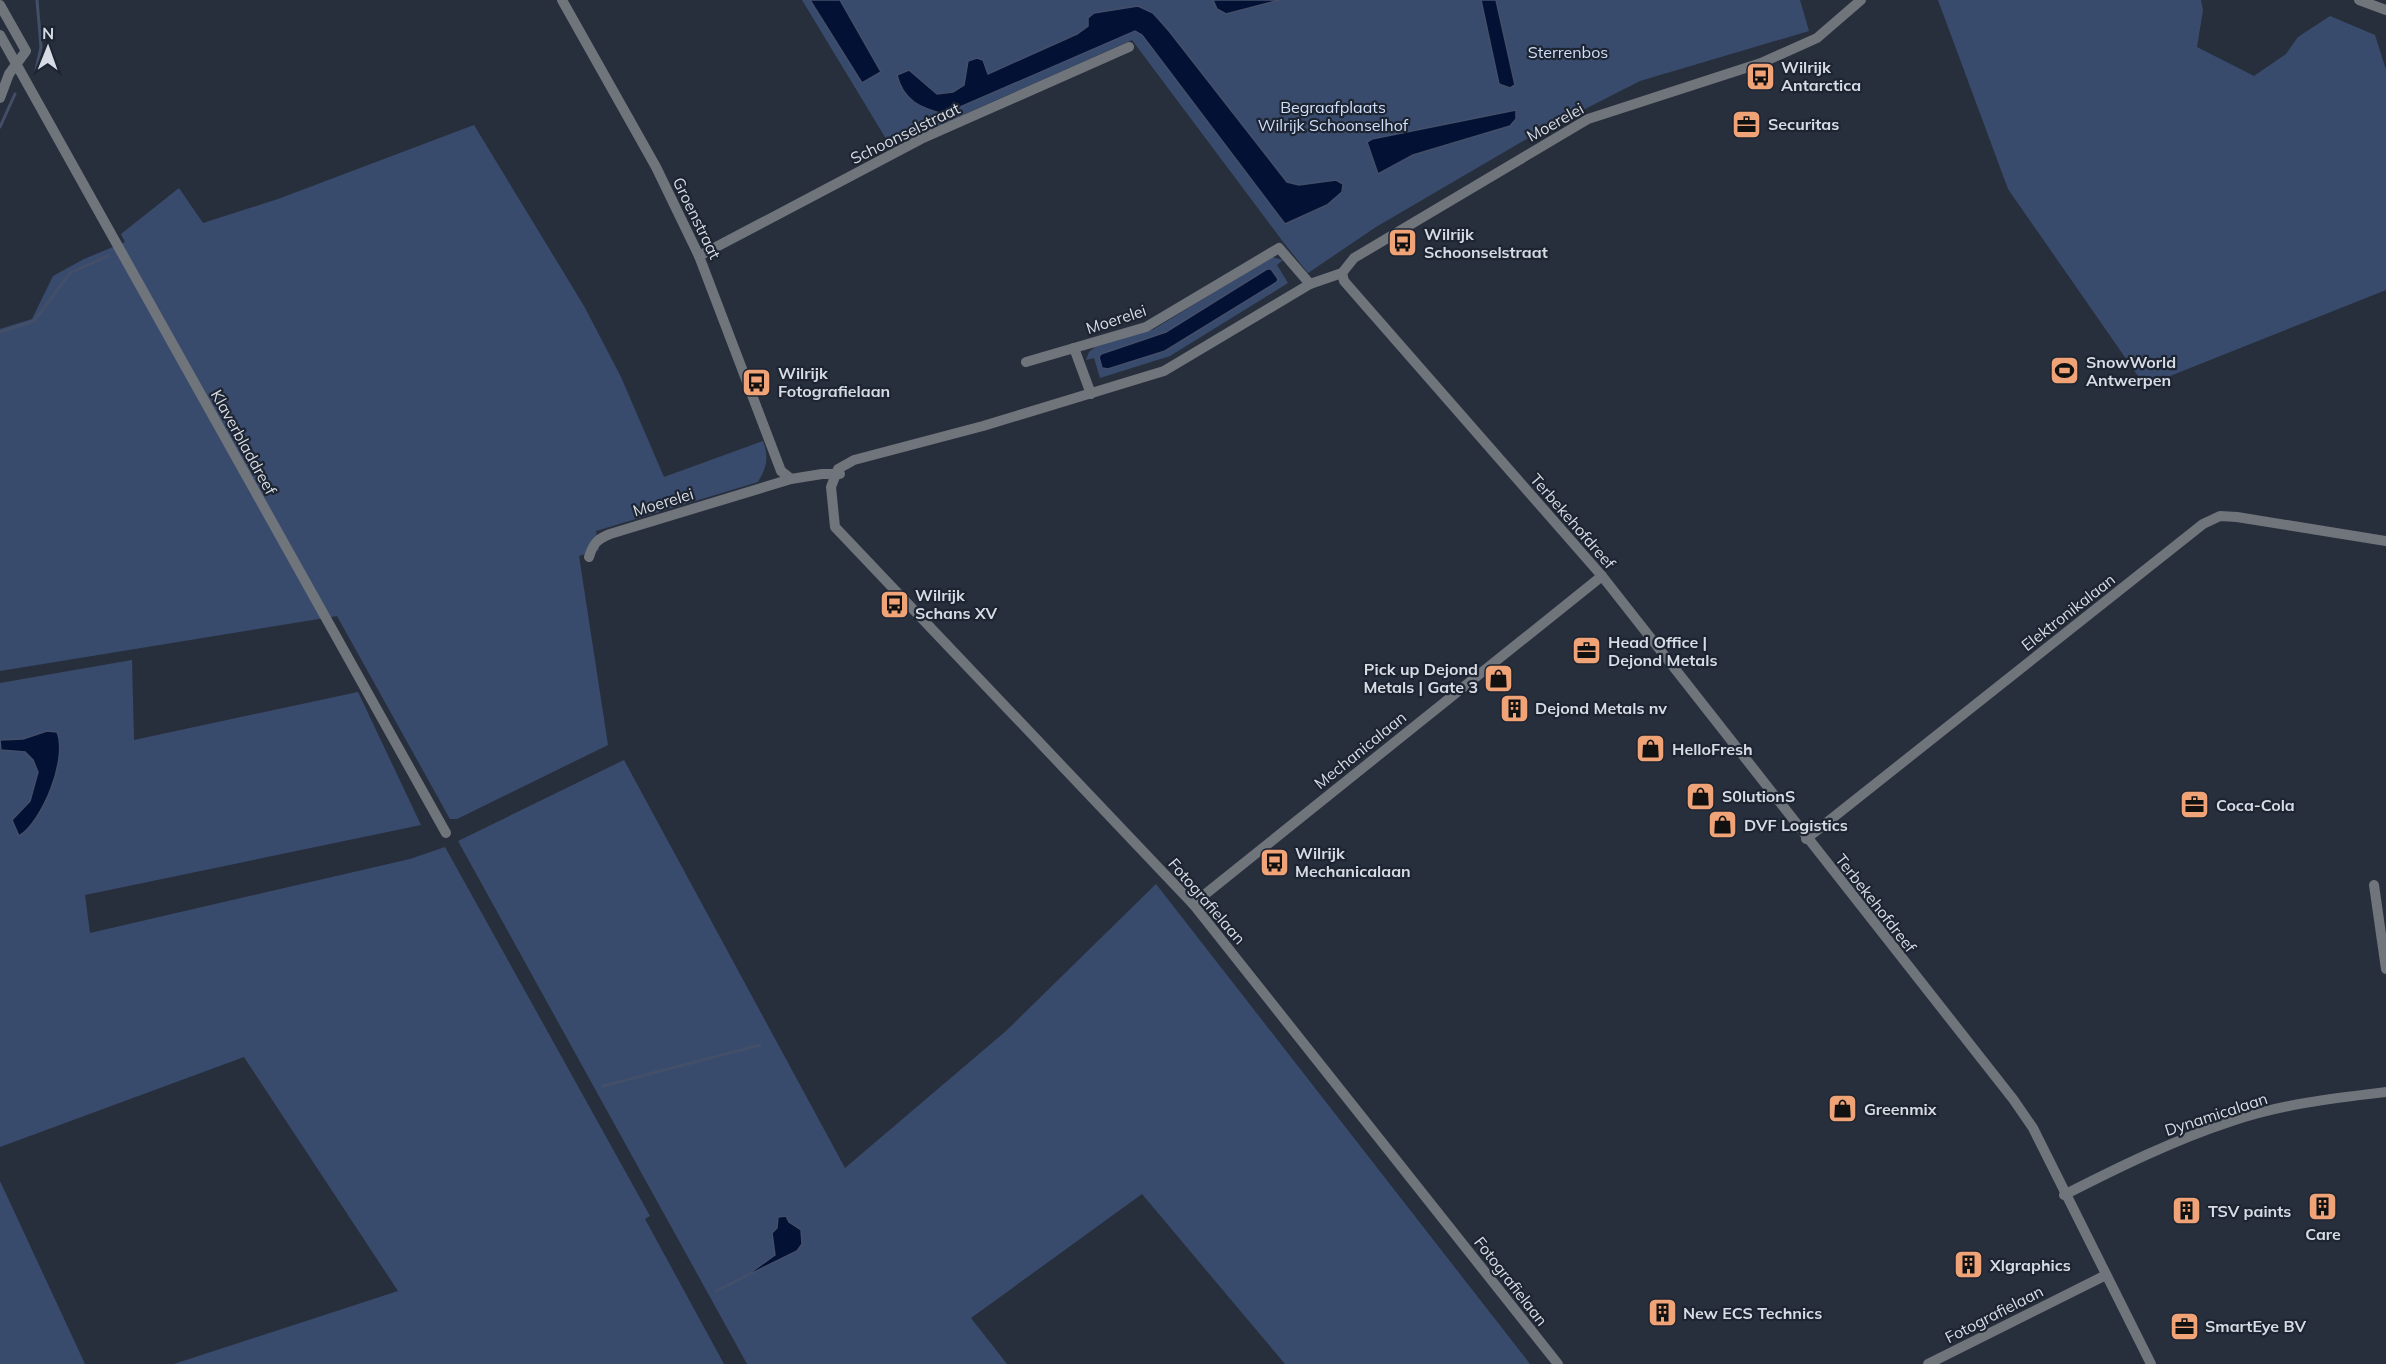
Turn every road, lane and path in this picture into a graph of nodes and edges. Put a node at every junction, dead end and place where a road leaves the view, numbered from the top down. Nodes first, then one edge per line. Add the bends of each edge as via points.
1 (562, 0) edge
2 (1861, 0) edge
3 (2360, 0) edge
4 (0, 5) edge
5 (2386, 10) edge
6 (0, 35) edge
7 (1129, 47) dead end
8 (17, 64) junction
9 (0, 98) edge
10 (699, 256) junction
11 (1342, 273) junction
12 (1310, 284) junction
13 (1074, 348) junction
14 (1026, 362) dead end
15 (1091, 394) junction
16 (835, 475) junction
17 (791, 479) junction
18 (2386, 541) edge
19 (589, 557) dead end
20 (1602, 576) junction
21 (446, 833) dead end
22 (1806, 839) junction
23 (2374, 885) dead end
24 (1193, 904) junction
25 (2386, 969) edge
26 (2386, 1092) edge
27 (2064, 1195) junction
28 (2106, 1275) junction
29 (1558, 1364) edge
30 (1928, 1364) edge
31 (2151, 1364) edge

1 - 10 street, Groenstraat via 656,166
2 - 11 street, Moerelei via 1817,38 1761,63 1588,119 1354,258
3 - 5 street
4 - 8 street via 26,51
6 - 8 street, Klaverbladdreef
7 - 10 street, Schoonselstraat via 921,139
8 - 9 street
8 - 21 street, Klaverbladdreef
10 - 17 street, Groenstraat via 781,471
11 - 12 street, Moerelei
11 - 20 street, Terbekehofdreef via 1344,282
12 - 13 street, Moerelei via 1279,248 1146,327
12 - 15 street, Moerelei via 1164,371
13 - 14 street, Moerelei
13 - 15 street, Moerelei
15 - 16 street, Moerelei via 846,464
16 - 17 street, Moerelei
16 - 24 street, Fotografielaan via 831,487 835,527
17 - 19 street, Moerelei via 599,538
18 - 22 street, Elektronikalaan via 2237,517 2220,516 2203,524
20 - 22 street, Terbekehofdreef
20 - 24 street, Mechanicalaan
22 - 27 street, Terbekehofdreef via 2013,1099 2033,1128
23 - 25 street
24 - 29 street, Fotografielaan
26 - 27 street, Dynamicalaan via 2280,1108 2233,1120 2144,1155
27 - 28 street, Terbekehofdreef
28 - 30 street, Fotografielaan
28 - 31 street, Terbekehofdreef

